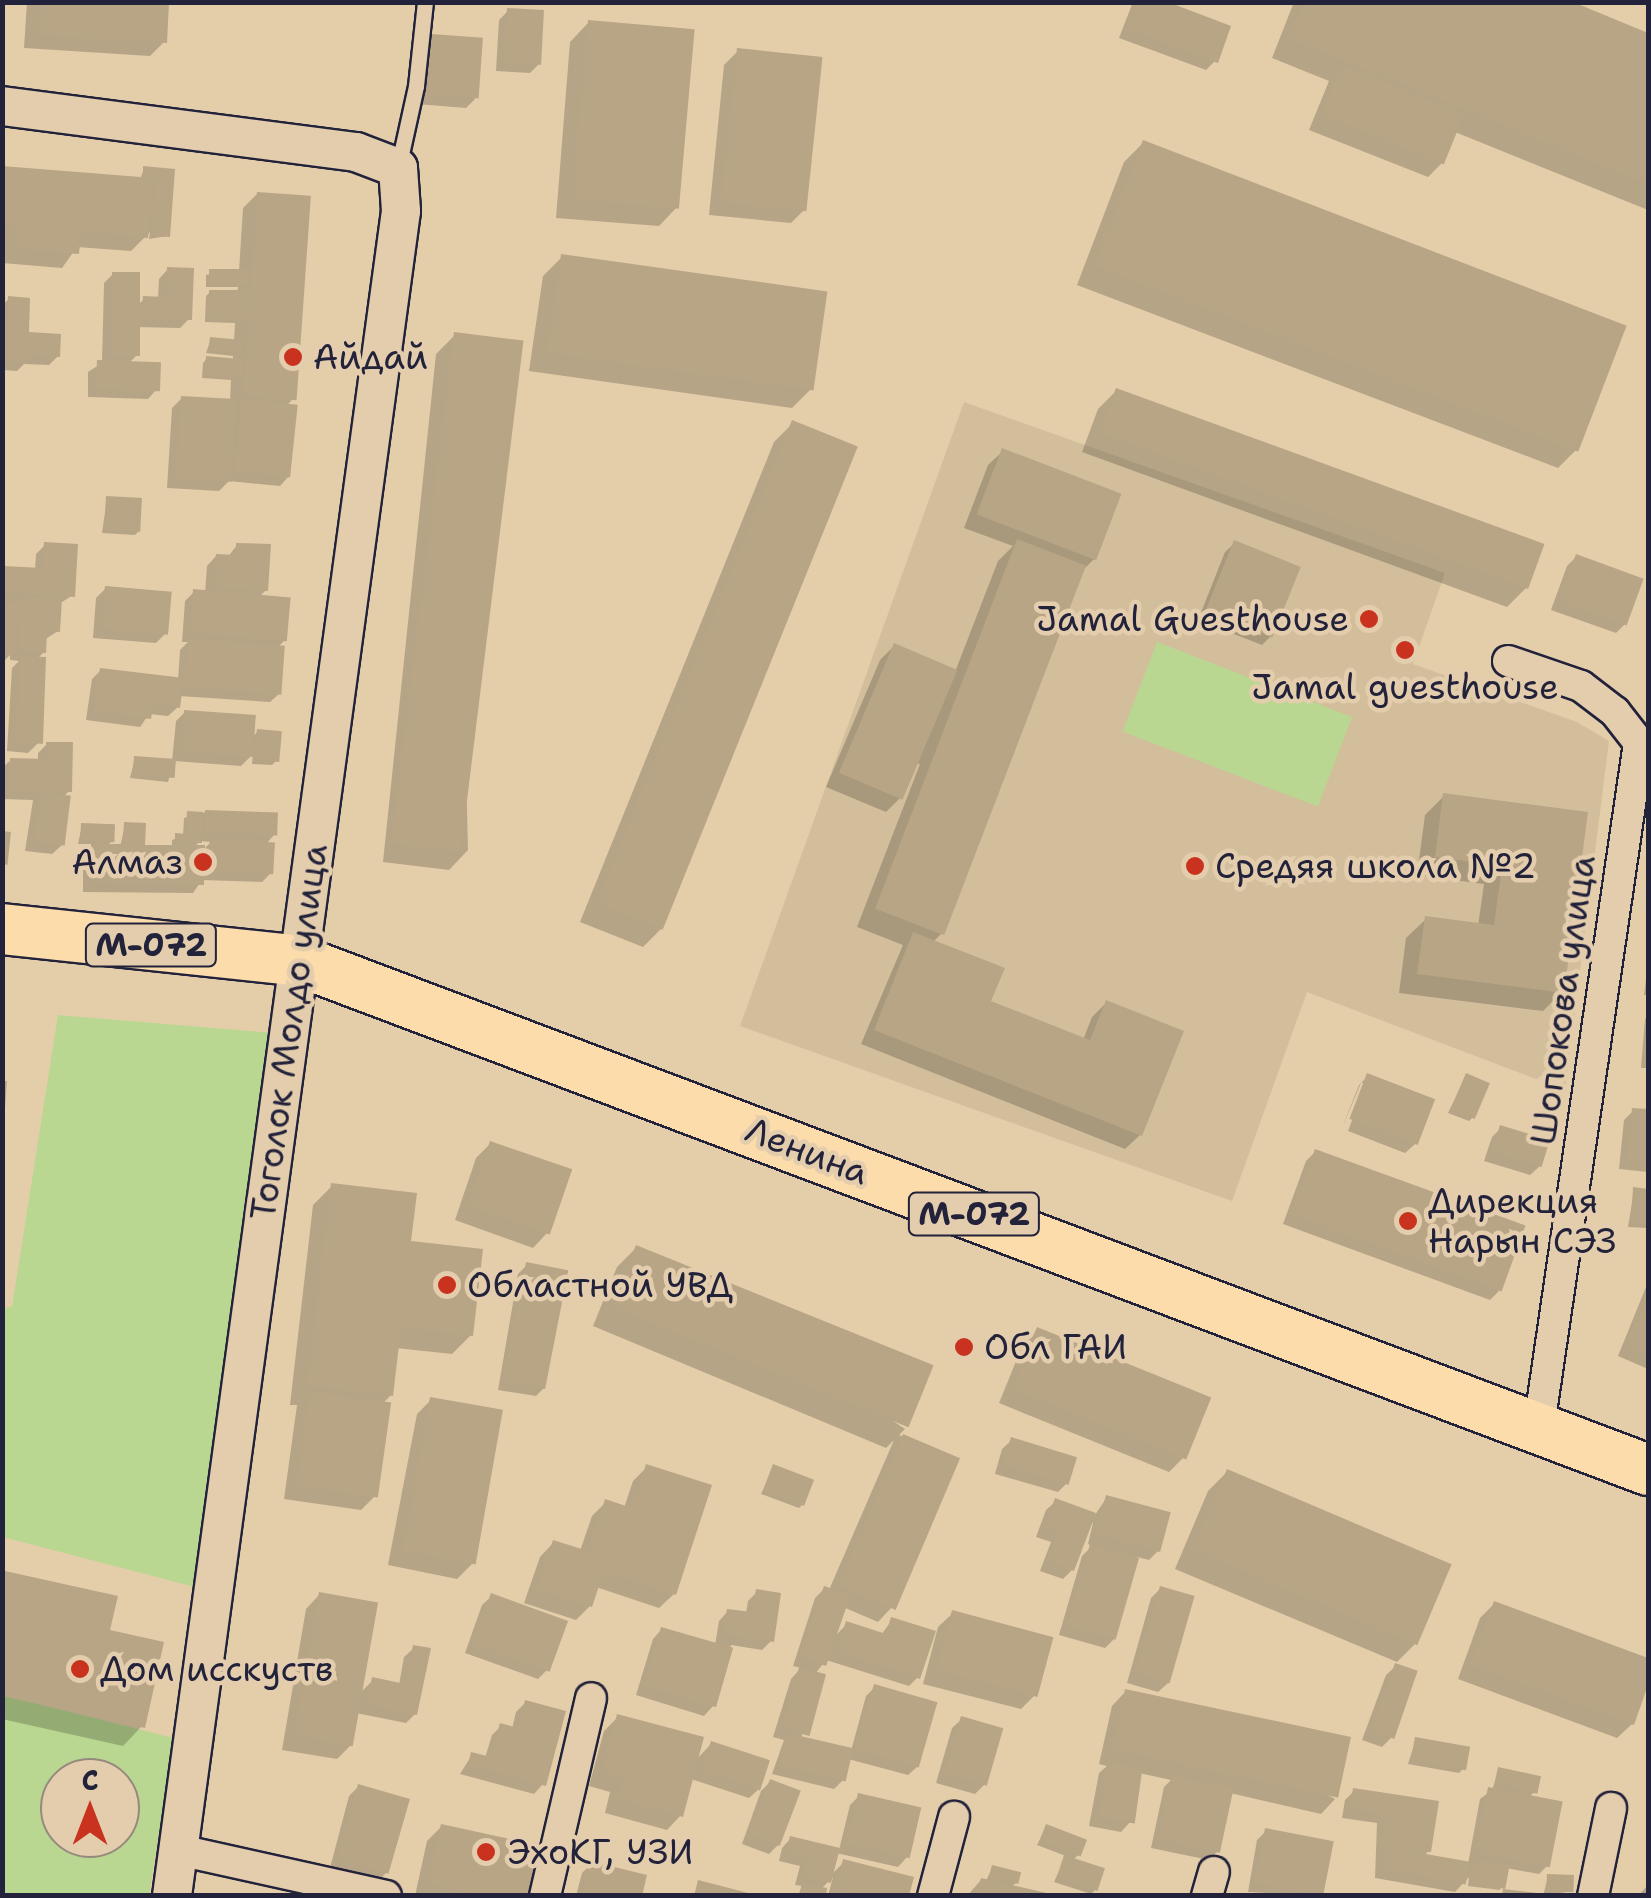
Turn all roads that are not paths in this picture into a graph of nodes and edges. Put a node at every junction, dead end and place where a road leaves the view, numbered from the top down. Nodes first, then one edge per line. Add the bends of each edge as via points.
1 (425, 2) edge
2 (2, 106) edge
3 (398, 168) junction
4 (1508, 661) dead end
5 (2, 929) edge
6 (299, 961) junction
7 (1539, 1426) junction
8 (1648, 1470) edge
9 (591, 1698) dead end
10 (1610, 1808) dead end
11 (954, 1817) dead end
12 (180, 1850) junction
13 (172, 1896) edge
14 (386, 1896) edge
15 (544, 1896) edge
16 (933, 1896) edge
17 (1593, 1896) edge

1 - 3 lane
2 - 3 street via 356,152
3 - 6 street, Тоголок Молдо улица via 401,210
4 - 7 street, Шопокова улица via 1581,686 1616,712 1638,743
5 - 6 main road, Ленина / М-072
6 - 7 main road, Ленина / М-072
6 - 12 street, Тоголок Молдо улица
7 - 8 main road, Ленина / М-072
9 - 15 street
10 - 17 street
11 - 16 street
12 - 13 street, Тоголок Молдо улица
12 - 14 street

